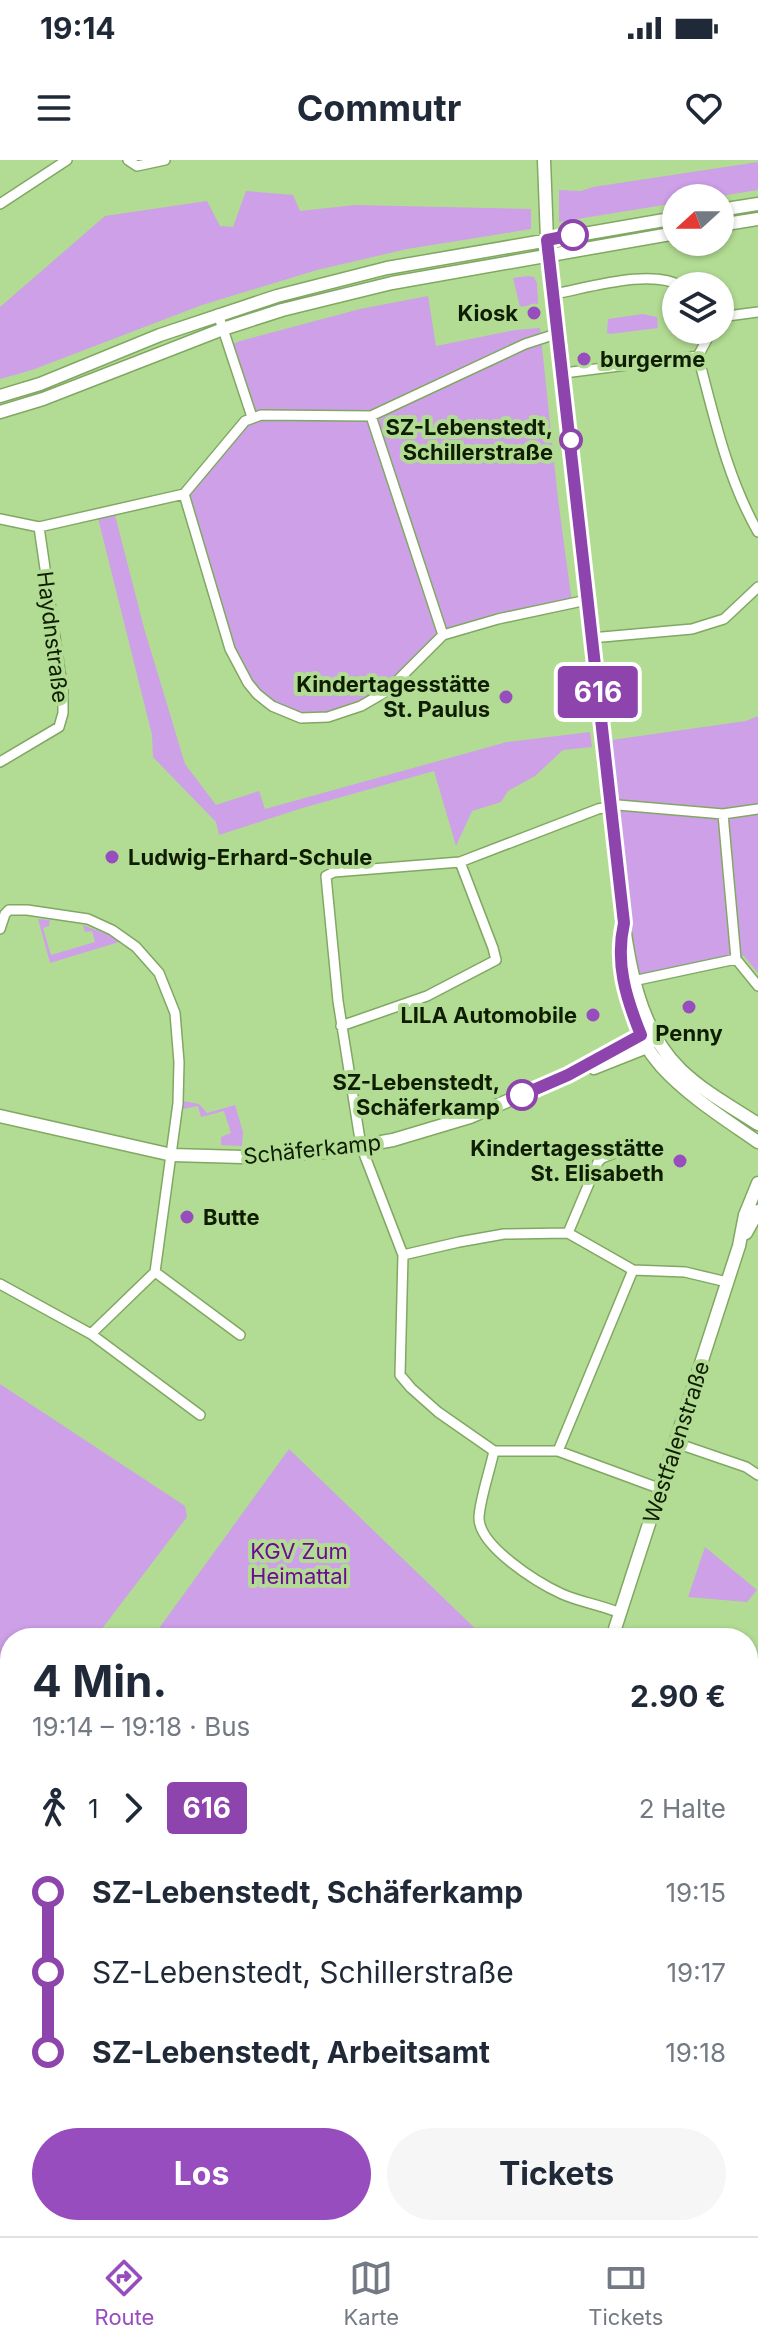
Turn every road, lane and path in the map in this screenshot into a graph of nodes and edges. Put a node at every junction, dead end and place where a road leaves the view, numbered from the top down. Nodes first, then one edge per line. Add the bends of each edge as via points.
1 (67, 160) edge
2 (128, 160) edge
3 (165, 160) edge
4 (544, 160) edge
5 (0, 204) edge
6 (758, 204) edge
7 (734, 208) edge
8 (758, 219) edge
9 (662, 220) edge
10 (734, 223) edge
11 (662, 235) edge
12 (547, 240) junction
13 (549, 255) junction
14 (662, 279) edge
15 (554, 294) junction
16 (758, 312) edge
17 (218, 314) junction
18 (734, 315) edge
19 (223, 329) junction
20 (559, 333) junction
21 (704, 344) edge
22 (698, 356) junction
23 (564, 373) junction
24 (0, 396) edge
25 (0, 412) edge
26 (371, 416) junction
27 (252, 417) junction
28 (184, 494) junction
29 (0, 519) edge
30 (39, 527) junction
31 (758, 532) edge
32 (758, 587) edge
33 (587, 600) junction
34 (443, 635) junction
35 (591, 638) junction
36 (0, 762) edge
37 (611, 806) junction
38 (758, 809) edge
39 (723, 814) junction
40 (460, 862) junction
41 (624, 923) junction
42 (0, 929) edge
43 (736, 959) junction
44 (635, 981) junction
45 (758, 986) edge
46 (341, 1026) junction
47 (648, 1039) junction
48 (0, 1116) edge
49 (758, 1124) edge
50 (758, 1142) edge
51 (361, 1146) junction
52 (615, 1153) dead end
53 (172, 1155) junction
54 (758, 1183) edge
55 (758, 1211) edge
56 (568, 1233) junction
57 (739, 1246) junction
58 (403, 1255) junction
59 (633, 1270) junction
60 (155, 1272) junction
61 (727, 1282) junction
62 (0, 1284) edge
63 (91, 1334) junction
64 (240, 1335) dead end
65 (200, 1415) dead end
66 (676, 1443) junction
67 (494, 1451) junction
68 (558, 1451) junction
69 (758, 1475) edge
70 (661, 1489) junction
71 (620, 1613) junction
72 (615, 1628) edge

1 - 5 street
2 - 3 street via 137,166
4 - 12 street
6 - 7 street
8 - 10 street
9 - 12 street
11 - 13 street
12 - 13 street
12 - 17 street via 362,274
13 - 15 street
13 - 19 street via 392,283
14 - 15 street
15 - 20 street
16 - 18 street
17 - 19 street
17 - 24 street
19 - 25 street
19 - 27 street
20 - 23 street
20 - 26 street
21 - 22 street
22 - 23 street
22 - 31 street via 730,470
23 - 33 street
26 - 27 street
26 - 34 street
27 - 28 street
28 - 30 street
28 - 34 street via 230,649 248,683 277,708 301,718 328,717 361,706 387,691
29 - 30 street
30 - 36 street, Haydnstraße via 63,713 59,727
32 - 35 street via 724,619 692,629
33 - 34 street
33 - 35 street
35 - 37 street
37 - 39 street
37 - 40 street
37 - 41 street
38 - 39 street
39 - 43 street
40 - 46 street via 496,960 427,996
40 - 46 street via 326,876
41 - 44 street
41 - 47 street via 622,982
42 - 53 street via 9,910 88,919 136,947 159,973 175,1013 179,1062
43 - 44 street
43 - 45 street
44 - 47 street
46 - 51 street
47 - 49 street via 703,1089
47 - 50 street via 661,1066 682,1086
47 - 51 street, Schäferkamp via 436,1129
48 - 53 street, Schäferkamp
51 - 53 street, Schäferkamp via 288,1156
51 - 58 street
52 - 56 street via 598,1162
53 - 60 street
54 - 57 street, Westfalenstraße
55 - 57 street, Westfalenstraße
56 - 58 street via 504,1234
56 - 59 street
57 - 61 street, Westfalenstraße
58 - 67 street via 400,1375 431,1407
59 - 61 street via 685,1272
59 - 68 street
60 - 63 street
60 - 64 street
61 - 66 street, Westfalenstraße
62 - 63 street
63 - 65 street
66 - 69 street
66 - 70 street, Westfalenstraße
67 - 68 street
67 - 71 street via 479,1518 492,1544 537,1581
68 - 70 street
70 - 71 street, Westfalenstraße
71 - 72 street, Westfalenstraße

